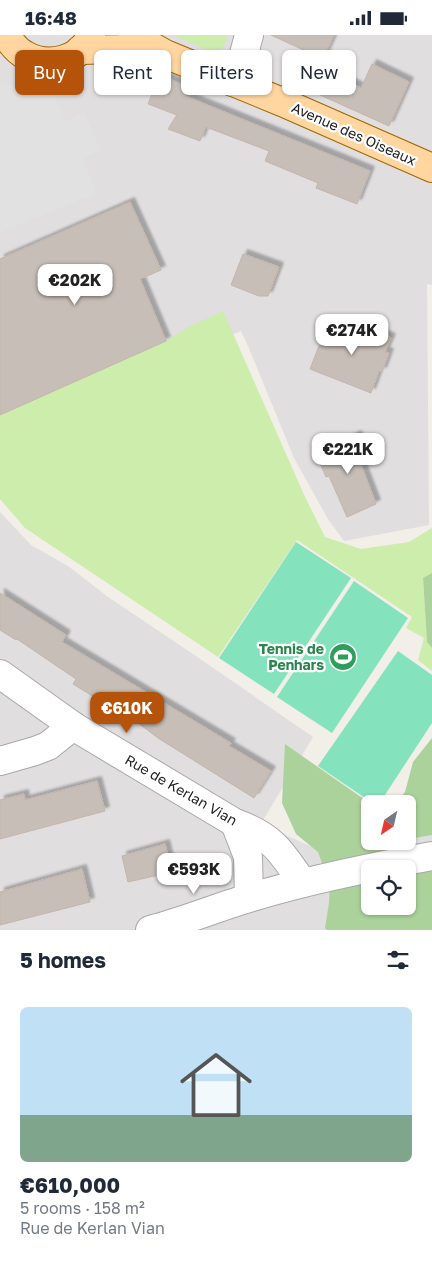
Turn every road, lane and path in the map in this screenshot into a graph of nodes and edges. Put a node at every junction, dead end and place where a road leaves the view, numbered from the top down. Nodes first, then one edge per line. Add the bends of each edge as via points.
1 (132, 35) edge
2 (249, 35) edge
3 (6, 42) edge
4 (86, 43) edge
5 (139, 50) edge
6 (157, 50) edge
7 (245, 50) edge
8 (264, 95) edge
9 (432, 168) edge
10 (0, 674) edge
11 (73, 725) junction
12 (0, 761) edge
13 (235, 823) junction
14 (432, 856) edge
15 (302, 882) junction
16 (250, 897) junction
17 (150, 930) edge

1 - 6 main road, Avenue des Oiseaux
2 - 7 street
3 - 4 main road via 23,55 52,62 67,58
4 - 5 main road, Avenue des Oiseaux via 101,49
8 - 9 main road, Avenue des Oiseaux
10 - 11 street, Rue de Kerlan Vian
11 - 12 street via 48,745
11 - 13 street, Rue de Kerlan Vian
13 - 15 street, Rue de Kerlan Vian via 264,836 279,849
13 - 16 street via 248,857
14 - 15 street
15 - 16 street
16 - 17 street

